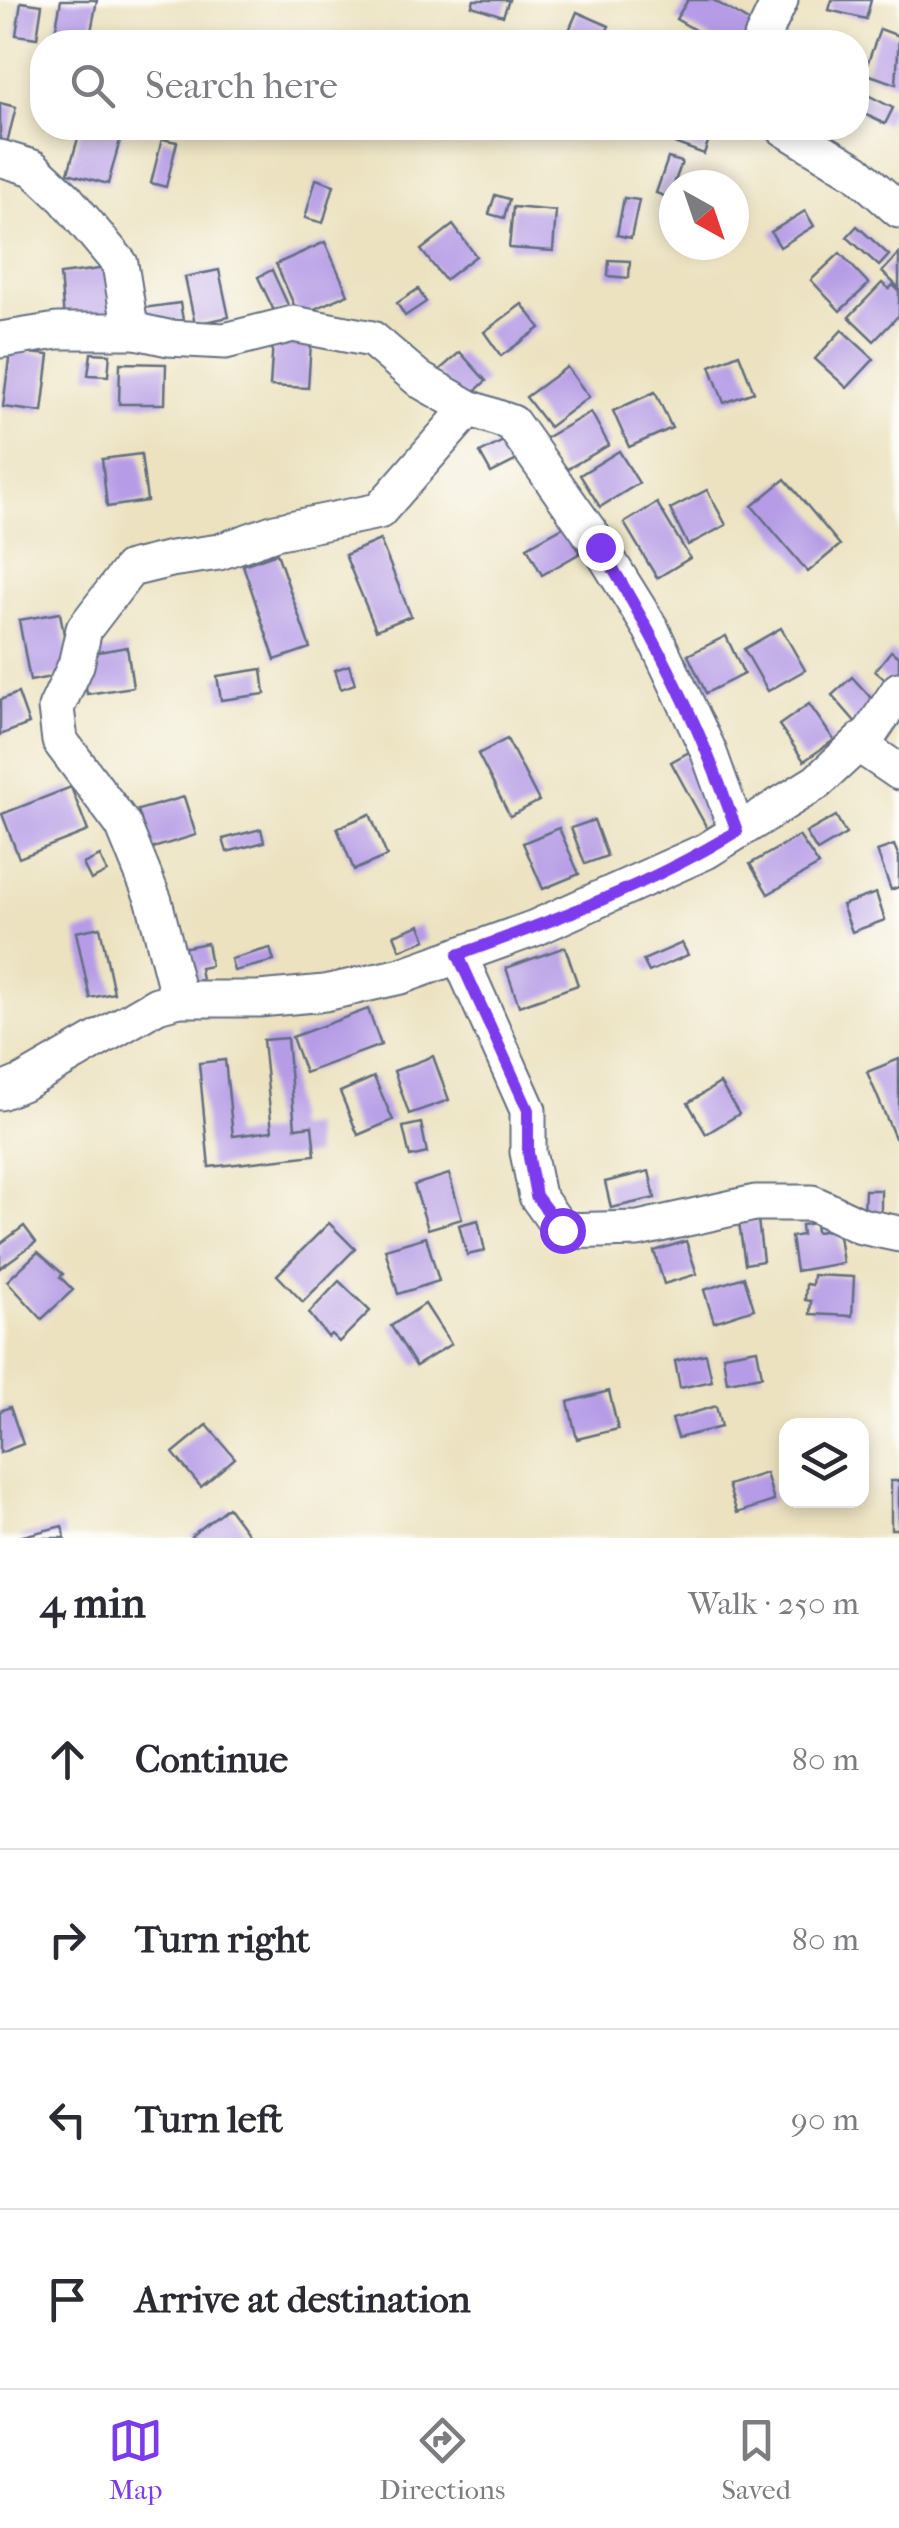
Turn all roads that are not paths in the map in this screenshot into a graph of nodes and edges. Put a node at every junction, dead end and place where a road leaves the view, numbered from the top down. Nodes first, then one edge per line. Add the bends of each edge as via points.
1 (780, 0) edge
2 (766, 30) edge
3 (804, 140) edge
4 (0, 158) edge
5 (899, 210) edge
6 (136, 331) junction
7 (0, 340) edge
8 (470, 408) junction
9 (899, 690) edge
10 (858, 744) junction
11 (899, 772) edge
12 (737, 831) junction
13 (458, 955) junction
14 (179, 999) junction
15 (0, 1092) edge
16 (899, 1234) edge

1 - 2 street
3 - 5 street via 856,172
4 - 6 street via 33,168 120,264
6 - 7 street via 57,331
6 - 8 street via 225,341 293,324 372,339 420,380
8 - 12 street via 512,422 600,547 650,629 708,750
8 - 14 street via 379,512 130,569 84,629 56,708 60,741 123,825 154,901
9 - 10 street
10 - 11 street
10 - 12 street via 817,782
12 - 13 street via 534,928
13 - 14 street via 325,993
13 - 16 street via 528,1110 536,1196 562,1230 638,1229 755,1203 812,1203 861,1226
14 - 15 street

